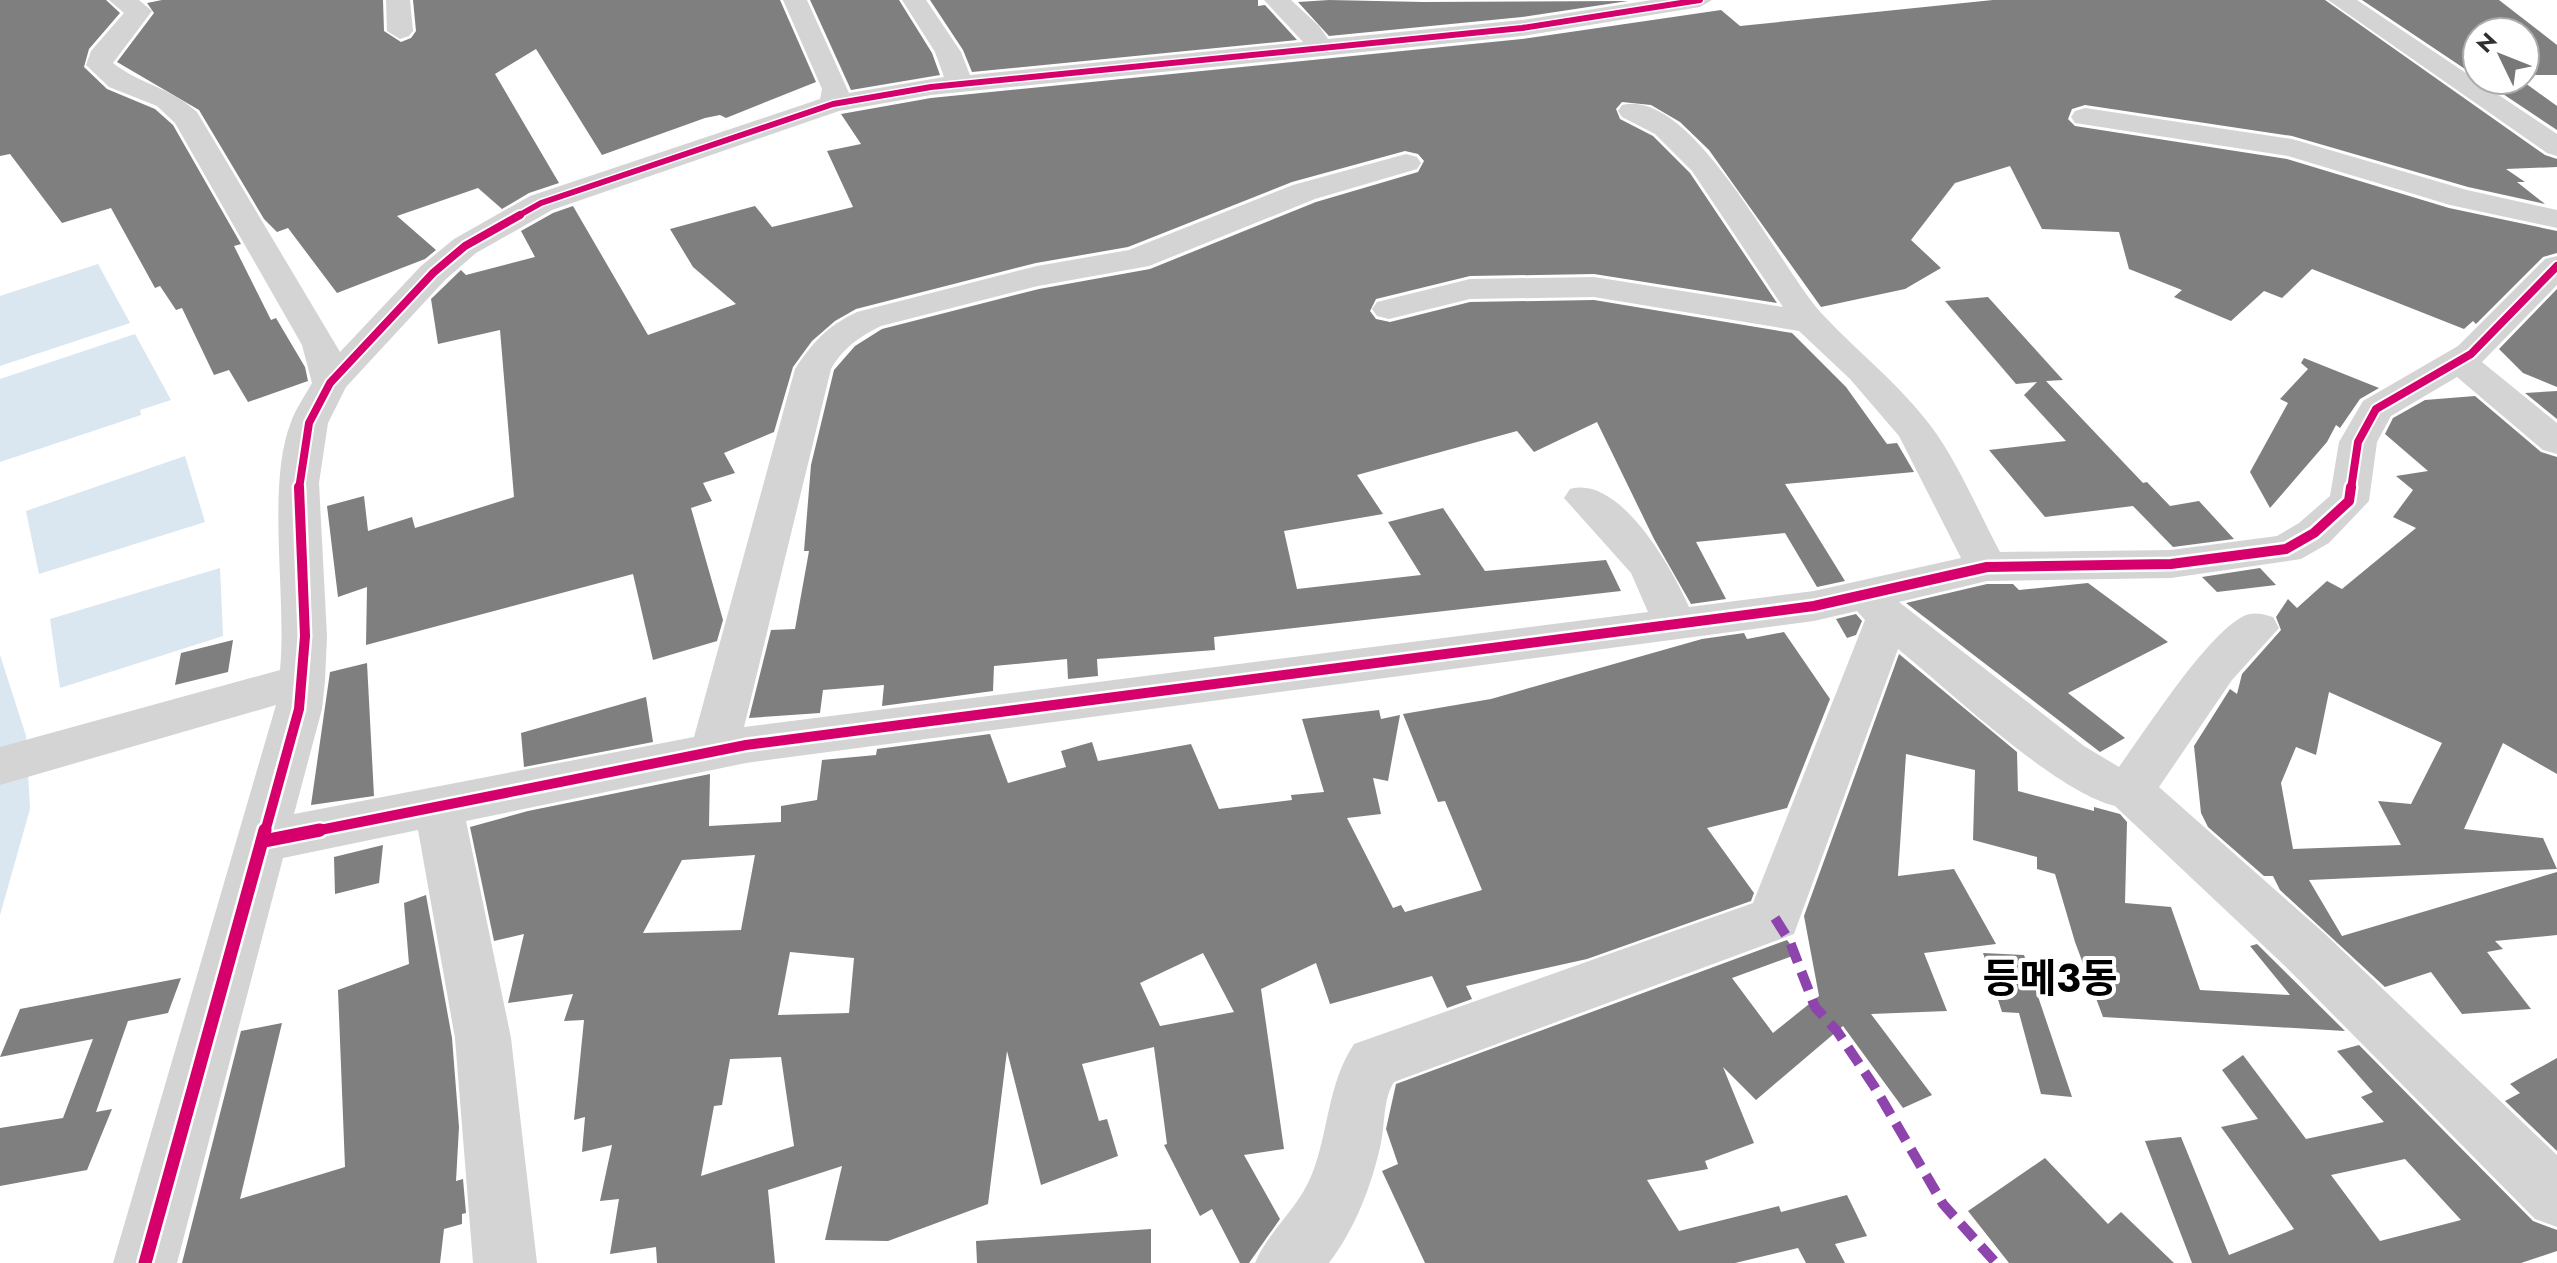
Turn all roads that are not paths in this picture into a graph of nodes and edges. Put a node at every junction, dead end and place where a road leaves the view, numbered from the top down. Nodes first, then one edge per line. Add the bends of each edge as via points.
1 (121, 0) edge
2 (398, 0) edge
3 (795, 0) edge
4 (914, 0) edge
5 (1276, 0) edge
6 (2340, 0) edge
7 (1678, 1) edge
8 (400, 31) dead end
9 (1319, 48) junction
10 (960, 84) junction
11 (833, 104) junction
12 (1632, 111) dead end
13 (2085, 117) dead end
14 (2557, 147) edge
15 (1406, 163) dead end
16 (2557, 219) edge
17 (2557, 266) edge
18 (1389, 309) dead end
19 (1810, 322) junction
20 (2460, 362) junction
21 (330, 383) junction
22 (2557, 442) edge
23 (1584, 498) dead end
24 (1987, 567) junction
25 (1878, 607) junction
26 (1675, 624) junction
27 (2257, 628) dead end
28 (302, 681) junction
29 (714, 751) junction
30 (0, 766) edge
31 (2130, 790) junction
32 (438, 805) junction
33 (264, 841) junction
34 (2557, 1197) edge
35 (145, 1263) edge
36 (505, 1263) edge
37 (1287, 1263) edge

1 - 21 street via 139,11 99,65 119,81 167,100 187,118 320,345
2 - 8 street
3 - 11 street via 836,89
4 - 10 street via 948,52
5 - 9 street via 1310,31
6 - 14 street
7 - 9 street via 1549,38
9 - 10 street
10 - 11 street
11 - 21 street via 593,183 498,226 433,273
12 - 19 street via 1665,128 1703,165
13 - 16 street via 2292,148 2461,198
15 - 29 street via 1304,192 1137,259 921,303 869,319 837,337 813,369
17 - 20 street
18 - 19 street via 1470,289 1594,287
19 - 24 street via 1863,371 1916,432
20 - 22 street
20 - 24 street via 2376,409 2358,442 2349,501 2314,533 2286,549 2171,564
21 - 28 street via 309,423 299,483
23 - 26 street via 1650,567
24 - 25 street
25 - 26 street
25 - 31 street via 2067,759 2109,785
25 - 37 street via 1775,918 1374,1063 1360,1082 1339,1192 1307,1244
26 - 29 street
27 - 31 street via 2216,668
28 - 30 street
28 - 33 street
29 - 32 street
31 - 34 street via 2305,950
32 - 33 street
32 - 36 street via 483,1038
33 - 35 street

